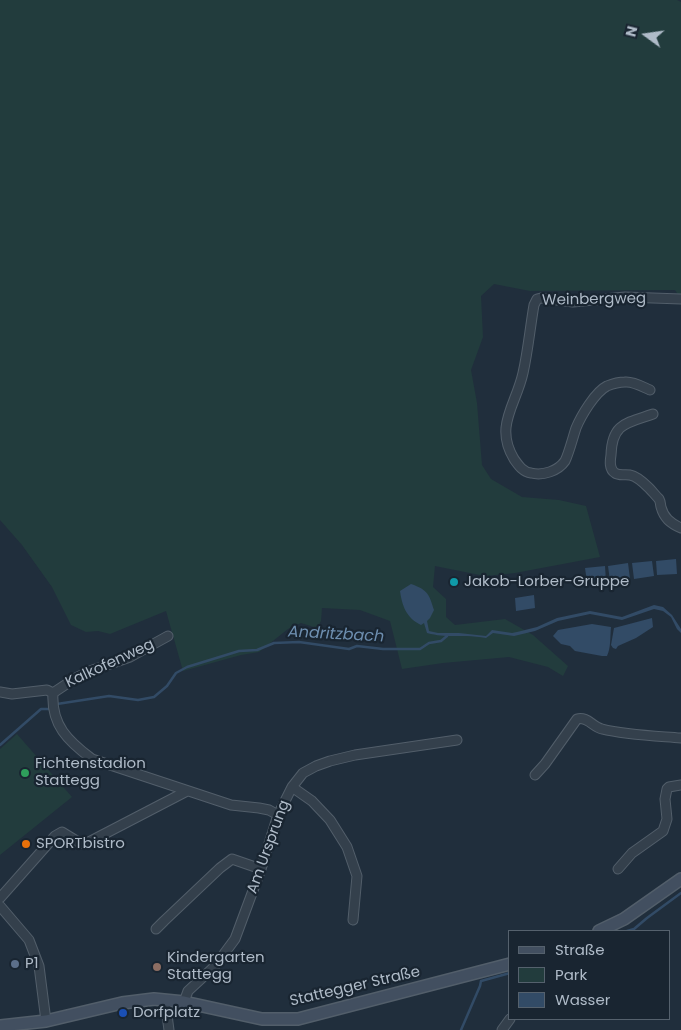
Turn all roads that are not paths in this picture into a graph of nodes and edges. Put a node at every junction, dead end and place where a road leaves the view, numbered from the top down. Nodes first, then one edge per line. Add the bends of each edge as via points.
1 (681, 299) edge
2 (650, 390) dead end
3 (652, 414) dead end
4 (681, 528) edge
5 (168, 636) dead end
6 (0, 692) edge
7 (53, 697) junction
8 (681, 738) edge
9 (457, 740) dead end
10 (535, 775) dead end
11 (681, 785) edge
12 (292, 787) junction
13 (187, 791) junction
14 (278, 815) junction
15 (261, 869) junction
16 (618, 869) dead end
17 (681, 879) edge
18 (0, 898) edge
19 (0, 906) edge
20 (353, 920) dead end
21 (156, 928) dead end
22 (601, 930) edge
23 (508, 965) edge
24 (164, 1000) junction
25 (184, 1002) junction
26 (46, 1021) junction
27 (0, 1026) edge
28 (170, 1030) edge

1 - 2 street, Weinbergweg via 625,297 573,302 537,299 523,374 505,429 509,451 524,471 548,473 565,460 577,425 590,403 606,386 627,381
3 - 4 street via 621,426 613,438 611,468 618,475 630,475 649,488 660,501 667,520
5 - 7 street, Kalkofenweg via 130,657 74,679
6 - 7 street via 12,694 47,690
7 - 13 street via 54,712 64,734 92,759
8 - 10 street via 600,729 581,718 577,719
9 - 12 street, Am Ursprung via 330,761 303,773
11 - 16 street via 666,789 667,819 663,831 632,853
12 - 14 street, Am Ursprung
12 - 20 street via 312,801 330,820 347,846 357,876
13 - 14 street via 231,805 269,810
13 - 18 street via 85,844 62,832 55,836
14 - 15 street, Am Ursprung
15 - 21 street via 232,859
15 - 25 street, Am Ursprung via 235,939 214,966 188,991
17 - 22 main road via 624,920
19 - 26 street via 29,940 39,966
23 - 25 main road, Stattegger Straße via 298,1019 262,1019
24 - 25 main road, Stattegger Straße
24 - 26 main road, Stattegger Straße via 122,1003
24 - 28 street
26 - 27 main road, Stattegger Straße

